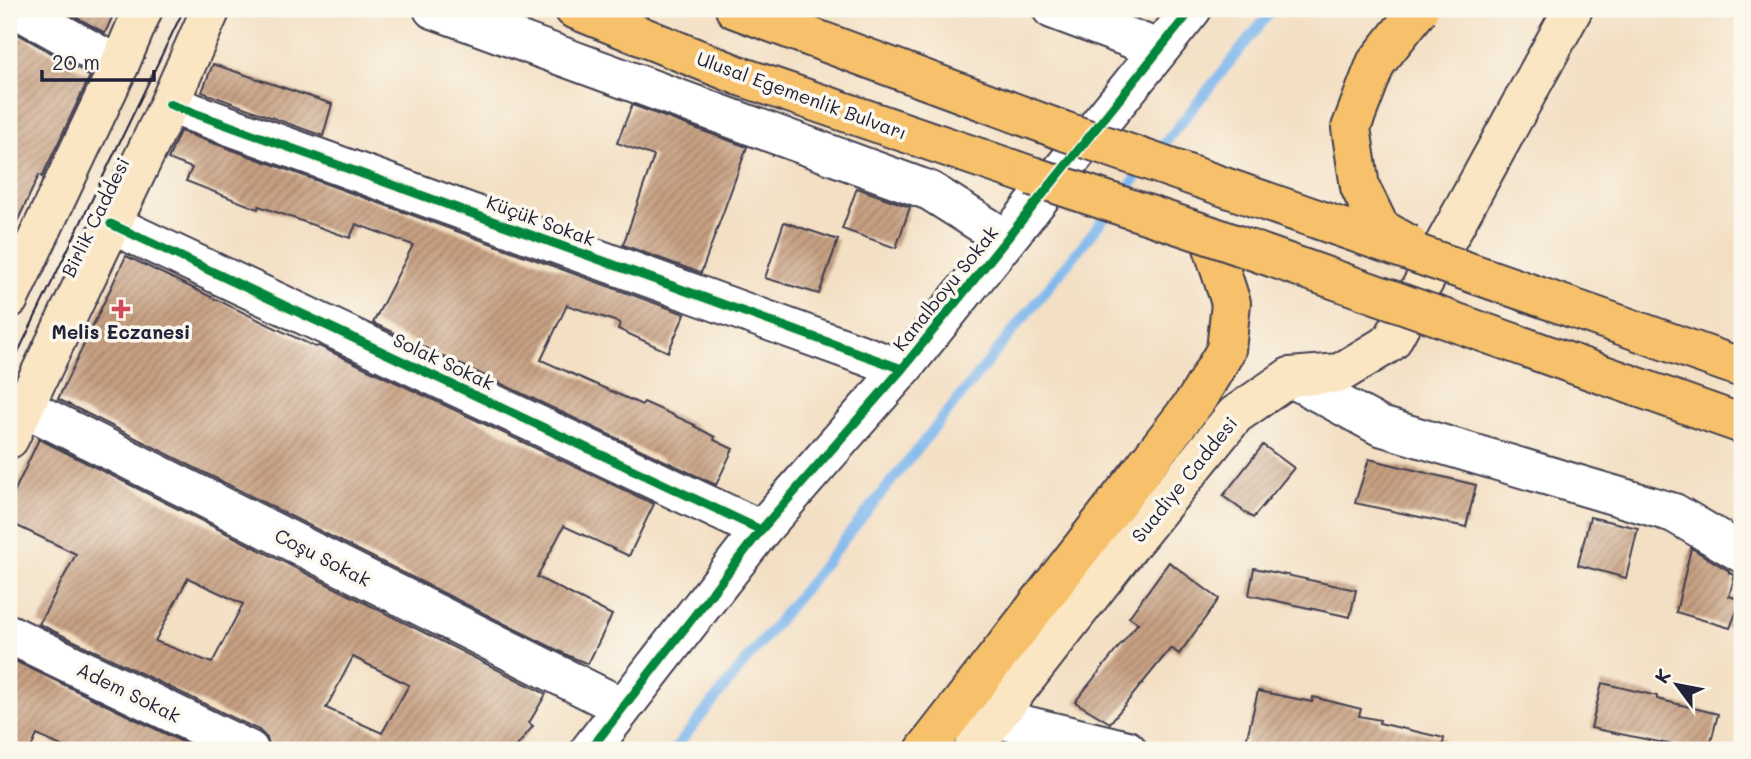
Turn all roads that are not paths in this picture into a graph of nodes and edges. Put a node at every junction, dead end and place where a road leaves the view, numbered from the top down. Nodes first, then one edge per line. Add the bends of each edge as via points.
1 (17, 9) edge
2 (143, 9) edge
3 (211, 9) edge
4 (433, 9) edge
5 (574, 9) edge
6 (735, 9) edge
7 (1052, 9) edge
8 (1192, 9) edge
9 (1419, 9) edge
10 (1573, 9) edge
11 (1159, 49) junction
12 (119, 66) junction
13 (169, 104) junction
14 (111, 224) junction
15 (1209, 235) junction
16 (1006, 239) junction
17 (1443, 264) junction
18 (9, 299) edge
19 (1742, 368) edge
20 (902, 369) junction
21 (1290, 377) junction
22 (16, 423) edge
23 (1742, 424) edge
24 (761, 530) junction
25 (1742, 552) edge
26 (9, 634) edge
27 (622, 707) junction
28 (995, 718) junction
29 (249, 750) edge
30 (590, 750) edge
31 (925, 750) edge
32 (973, 750) edge
33 (1127, 750) edge

1 - 12 street
2 - 12 main road
3 - 13 main road, Birlik Caddesi
4 - 16 street via 930,191
5 - 15 main road, Ulusal Egemenlik Bulvarı, bridge via 740,76
6 - 17 main road, bridge
7 - 11 street
8 - 11 street, Kanalboyu Sokak
9 - 17 main road, bridge via 1376,63 1351,128 1360,187 1380,228
10 - 21 main road via 1391,342 1340,373
11 - 16 street, Kanalboyu Sokak
12 - 18 main road
13 - 14 main road, Birlik Caddesi
13 - 20 street, Küçük Sokak
14 - 22 main road, Birlik Caddesi
14 - 24 street, Solak Sokak
15 - 23 main road, Ulusal Egemenlik Bulvarı, bridge
15 - 31 main road via 1231,303 1226,349 1197,399
16 - 20 street, Kanalboyu Sokak
17 - 19 main road, bridge
20 - 24 street, Kanalboyu Sokak
21 - 25 street via 1380,426 1674,513
21 - 28 main road, Suadiye Caddesi via 1235,415
22 - 27 street, Coşu Sokak
24 - 27 street, Kanalboyu Sokak
26 - 29 street, Adem Sokak
27 - 30 street, Kanalboyu Sokak
28 - 32 main road, Suadiye Caddesi
28 - 33 street

